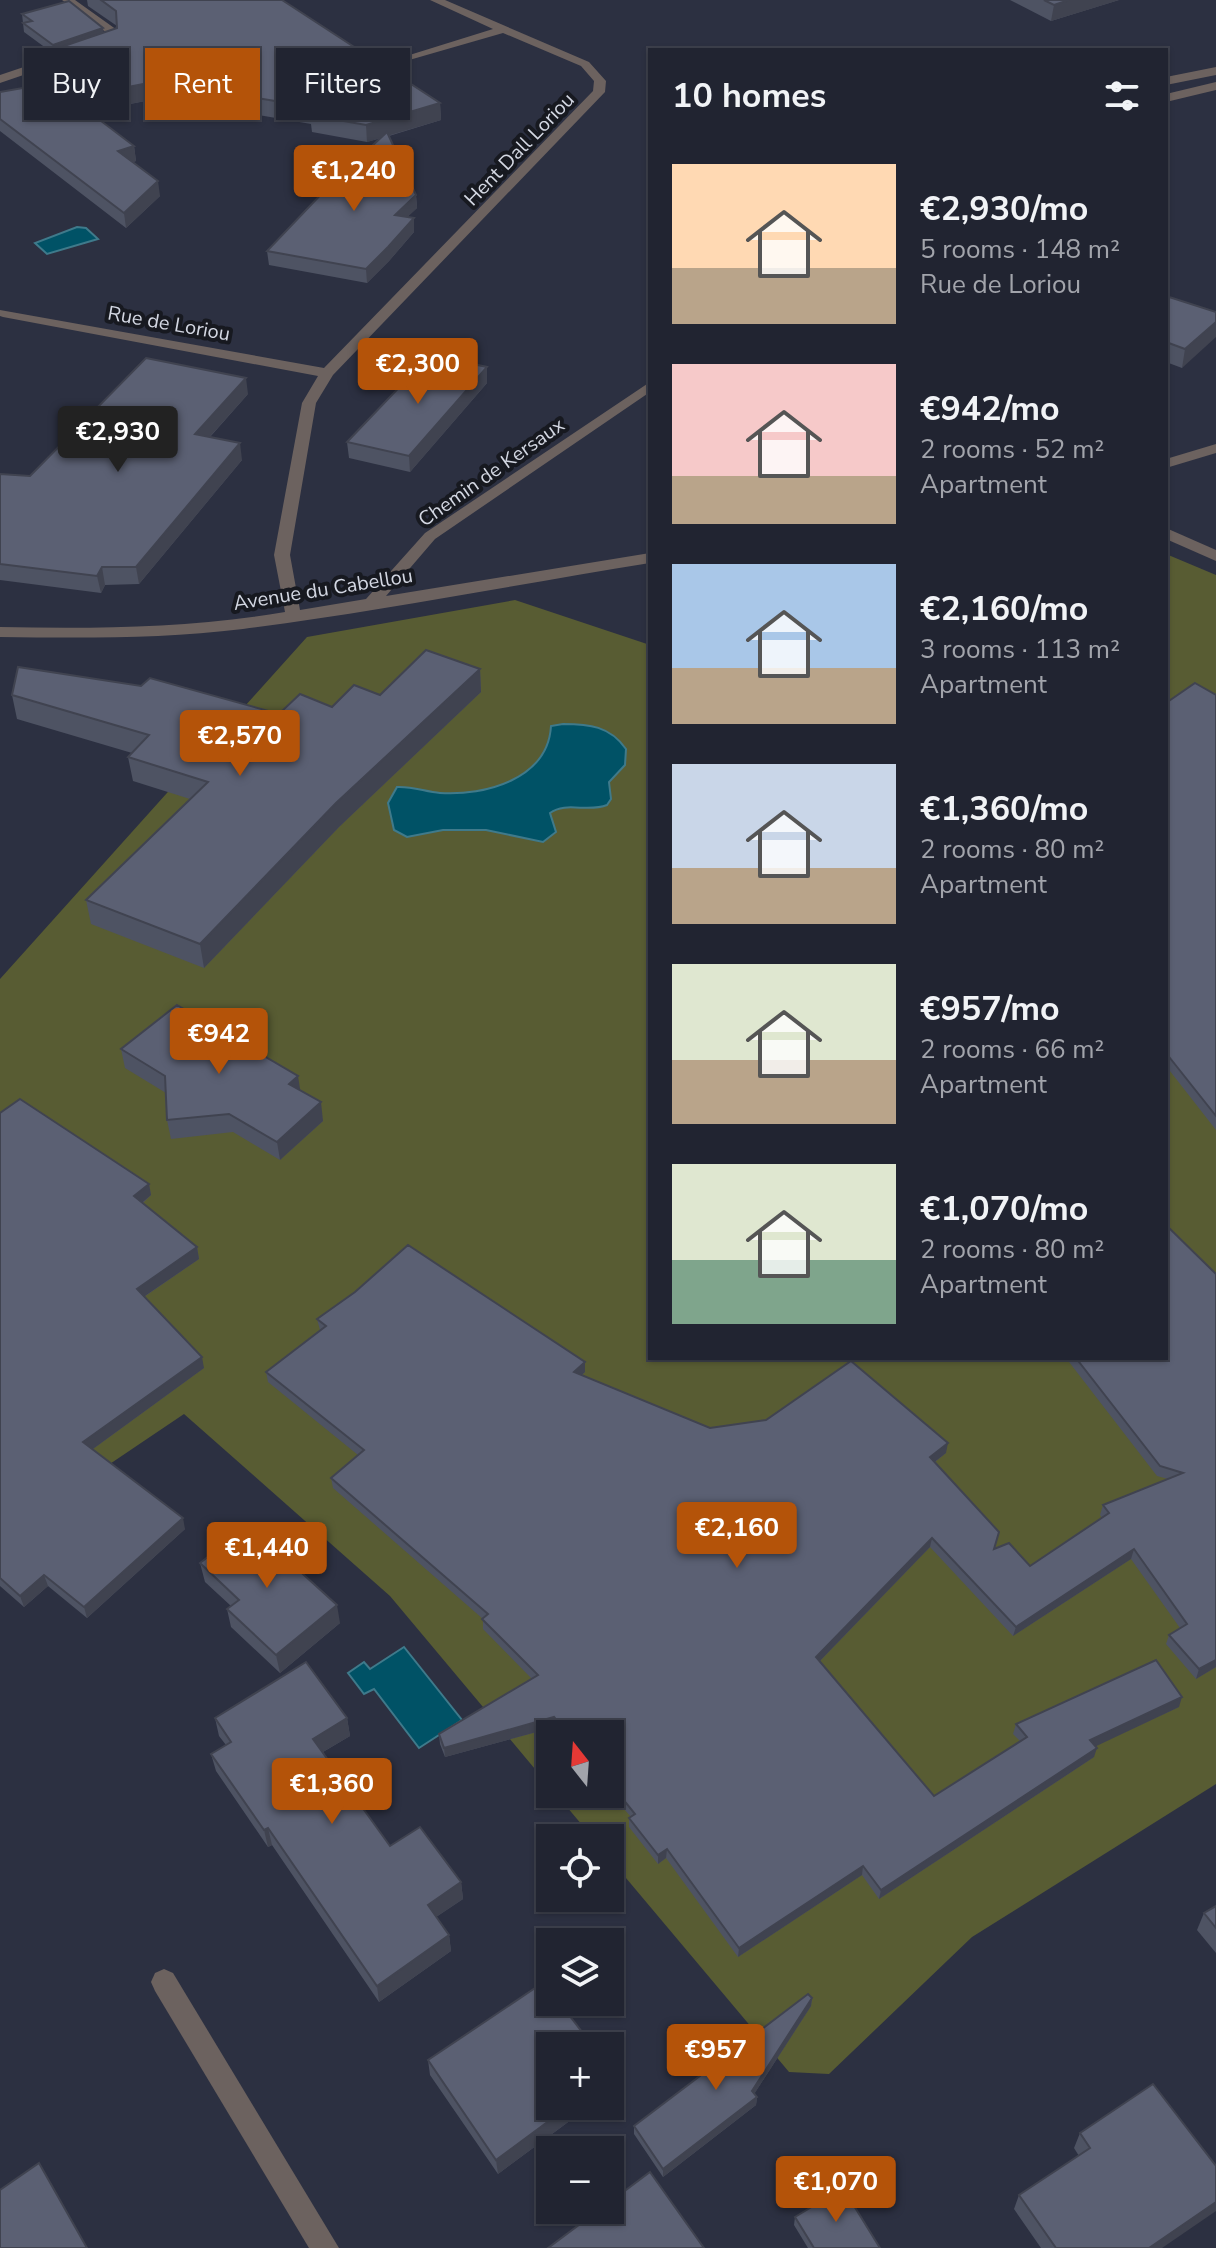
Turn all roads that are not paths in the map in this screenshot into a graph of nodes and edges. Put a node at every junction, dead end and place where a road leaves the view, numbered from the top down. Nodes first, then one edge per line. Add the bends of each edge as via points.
1 (68, 0) edge
2 (436, 0) edge
3 (504, 29) junction
4 (410, 58) edge
5 (1216, 71) edge
6 (0, 79) edge
7 (1168, 81) edge
8 (1216, 86) edge
9 (1168, 98) edge
10 (3, 313) dead end
11 (327, 373) junction
12 (648, 387) edge
13 (1216, 448) edge
14 (1168, 463) edge
15 (1168, 534) edge
16 (1216, 556) edge
17 (648, 558) edge
18 (369, 606) junction
19 (294, 618) junction
20 (0, 632) edge
21 (164, 1982) dead end
22 (325, 2248) edge

1 - 6 street via 113,32 113,41
2 - 3 street, Hent Dall Loriou
3 - 4 street
3 - 11 street, Hent Dall Loriou via 585,64 600,81 599,92
5 - 7 street
8 - 9 street
10 - 11 street, Rue de Loriou
11 - 19 street via 309,403 282,555
12 - 18 street, Chemin de Kersaux via 430,536
13 - 14 street
15 - 16 street
17 - 18 street, Avenue du Cabellou
18 - 19 street, Avenue du Cabellou
19 - 20 street, Avenue du Cabellou via 112,634
21 - 22 street

